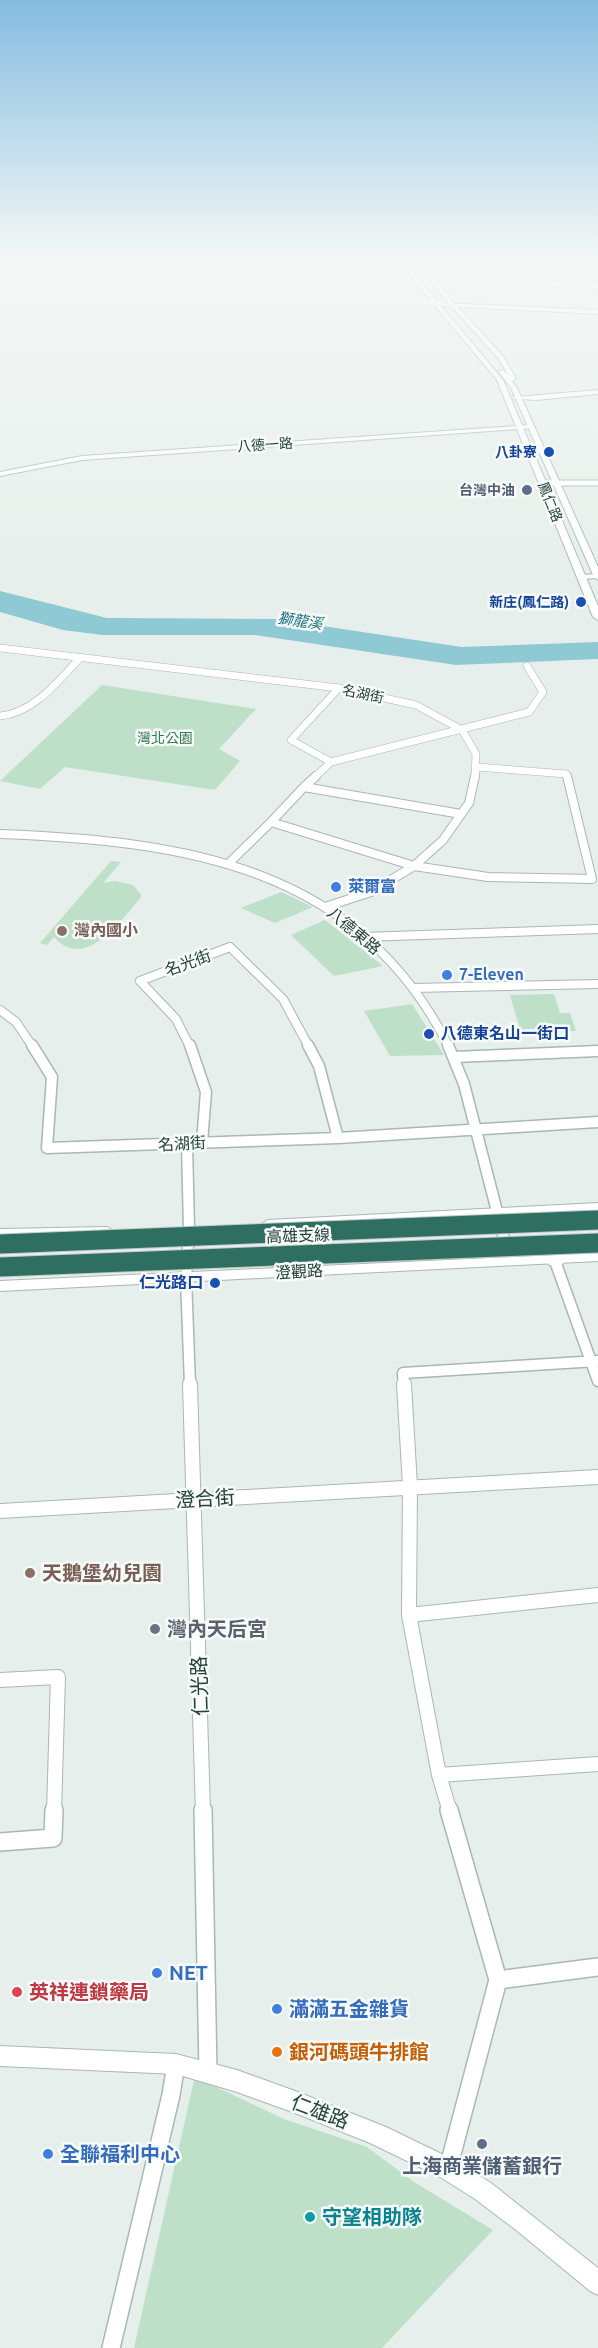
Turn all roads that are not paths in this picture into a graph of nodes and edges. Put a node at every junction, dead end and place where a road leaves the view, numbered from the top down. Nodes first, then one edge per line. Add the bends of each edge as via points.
1 (487, 368) edge
2 (498, 368) edge
3 (507, 368) edge
4 (482, 373) dead end
5 (502, 388) junction
6 (514, 388) junction
7 (596, 393) edge
8 (507, 398) junction
9 (518, 398) junction
10 (531, 427) junction
11 (520, 428) junction
12 (0, 474) edge
13 (543, 483) junction
14 (557, 483) junction
15 (598, 483) edge
16 (598, 576) edge
17 (581, 577) junction
18 (598, 617) edge
19 (0, 648) edge
20 (80, 658) junction
21 (527, 666) dead end
22 (339, 688) junction
23 (0, 716) edge
24 (462, 730) junction
25 (331, 762) junction
26 (477, 767) junction
27 (304, 787) junction
28 (461, 814) junction
29 (271, 822) junction
30 (0, 834) edge
31 (229, 863) junction
32 (414, 866) junction
33 (325, 907) junction
34 (598, 929) edge
35 (364, 937) junction
36 (598, 984) edge
37 (413, 988) junction
38 (0, 1010) edge
39 (598, 1051) edge
40 (454, 1057) junction
41 (598, 1122) edge
42 (475, 1129) junction
43 (338, 1138) junction
44 (202, 1142) junction
45 (187, 1144) junction
46 (598, 1208) edge
47 (495, 1212) junction
48 (598, 1220) edge
49 (189, 1228) junction
50 (0, 1233) edge
51 (598, 1234) edge
52 (598, 1243) edge
53 (0, 1244) edge
54 (598, 1257) edge
55 (555, 1261) junction
56 (511, 1262) junction
57 (0, 1267) edge
58 (186, 1278) junction
59 (0, 1287) edge
60 (595, 1361) edge
61 (598, 1381) edge
62 (598, 1477) edge
63 (410, 1486) junction
64 (193, 1499) junction
65 (0, 1511) edge
66 (598, 1595) edge
67 (409, 1615) junction
68 (0, 1680) edge
69 (598, 1764) edge
70 (440, 1775) junction
71 (0, 1842) edge
72 (598, 1966) edge
73 (498, 1980) junction
74 (0, 2056) edge
75 (176, 2064) junction
76 (207, 2072) junction
77 (448, 2169) junction
78 (598, 2283) edge
79 (111, 2348) edge

1 - 5 main road, 鳳仁路
2 - 6 main road, 鳳仁路
3 - 6 main road, 鳳仁路
4 - 5 main road, 鳳仁路
5 - 8 main road, 鳳仁路
6 - 9 main road, 鳳仁路
7 - 9 street
8 - 9 street
8 - 11 main road, 鳳仁路
9 - 10 main road, 鳳仁路
10 - 11 street, 八德一路
10 - 14 main road, 鳳仁路
11 - 12 street, 八德一路 via 82,458
11 - 13 main road, 鳳仁路
13 - 14 street
13 - 17 main road, 鳳仁路
14 - 15 street
14 - 16 main road, 鳳仁路
16 - 17 street
17 - 18 main road, 鳳仁路
19 - 20 street, 名湖街
20 - 22 street, 名湖街
20 - 23 street via 33,704 9,717
21 - 24 street via 543,692 529,712
22 - 24 street, 名湖街 via 416,705
22 - 25 street via 291,740
24 - 25 street
24 - 26 street via 476,754
25 - 27 street
26 - 28 street via 468,803
26 - 32 street via 566,774 592,879 488,877
27 - 28 street
27 - 29 street
28 - 32 street via 443,840
29 - 31 street
29 - 32 street
30 - 31 street, 八德東路 via 110,842
31 - 33 street, 八德東路 via 276,880
32 - 33 street via 371,892
33 - 35 street, 八德東路
34 - 35 street
35 - 37 street, 八德東路
36 - 37 street
37 - 40 street, 八德東路
38 - 45 street, 名湖街 via 16,1022 52,1077 47,1148
39 - 40 street
40 - 42 street, 八德東路
41 - 42 street, 名湖街
42 - 43 street, 名湖街
42 - 47 street, 八德東路
43 - 44 street, 名湖街
43 - 44 street, 名光街 via 319,1066 283,999 230,947 140,981 186,1035 206,1092
44 - 45 street, 名湖街
45 - 49 street, 仁光路
46 - 47 street
47 - 49 street
47 - 56 street, 八德東路
48 - 53 highway, 高雄支線, bridge
49 - 50 street
49 - 58 street, 仁光路
51 - 55 main road
52 - 57 highway, 高雄支線, bridge
54 - 55 street, 澄觀路
55 - 56 street, 澄觀路
55 - 60 street
56 - 58 street, 澄觀路
58 - 59 street, 澄觀路
58 - 64 street, 仁光路
60 - 61 street
60 - 63 street via 403,1373
62 - 63 street, 澄合街
63 - 64 street, 澄合街
63 - 67 street
64 - 65 street, 澄合街
64 - 76 street, 仁光路
66 - 67 street
67 - 70 street
68 - 71 street via 58,1677 53,1838
69 - 70 street
70 - 73 street
72 - 73 street
73 - 77 street
74 - 75 street, 仁雄路
75 - 76 street, 仁雄路
75 - 79 street
76 - 77 street, 仁雄路 via 378,2135
77 - 78 street, 仁雄路 via 516,2216

